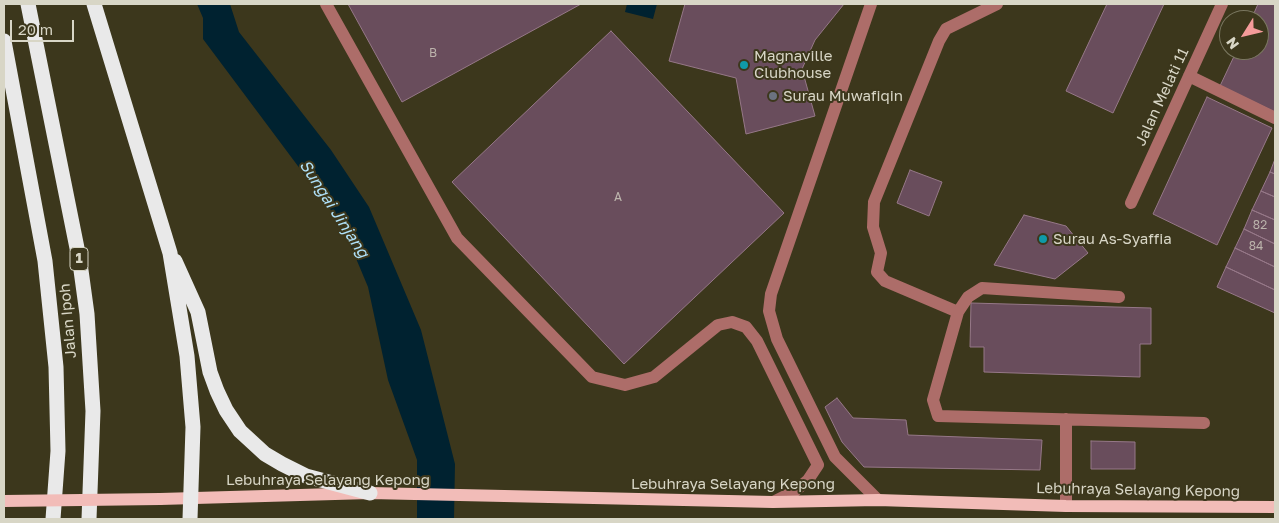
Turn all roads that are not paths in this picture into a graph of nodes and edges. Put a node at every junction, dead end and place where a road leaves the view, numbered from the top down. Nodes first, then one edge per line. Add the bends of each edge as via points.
1 (28, 4) edge
2 (94, 4) edge
3 (326, 4) edge
4 (872, 4) edge
5 (997, 4) edge
6 (1222, 4) edge
7 (4, 41) edge
8 (1189, 76) junction
9 (1275, 118) edge
10 (1131, 203) dead end
11 (170, 253) junction
12 (1119, 297) dead end
13 (958, 312) junction
14 (793, 373) junction
15 (777, 382) junction
16 (1066, 419) junction
17 (1204, 423) dead end
18 (370, 493) junction
19 (191, 498) junction
20 (878, 500) junction
21 (4, 501) edge
22 (773, 502) junction
23 (1066, 506) junction
24 (1275, 507) edge
25 (53, 519) edge
26 (89, 519) edge
27 (190, 519) edge

1 - 26 highway, Jalan Ipoh / 1 via 80,263 87,314 93,411
2 - 11 highway
3 - 15 street via 457,238 592,376 625,385 654,376 718,325 732,322 746,327 757,341
4 - 14 street via 771,294 769,311 776,339
5 - 13 street via 946,29 938,40 874,202 874,228 881,253 877,272 885,281
6 - 8 street, Jalan Melati 11
7 - 25 highway, Jalan Ipoh via 45,261 56,367 58,451
8 - 9 street
8 - 10 street, Jalan Melati 11
11 - 18 highway via 198,312 217,391 240,431 265,454 306,476
11 - 19 highway via 187,356 193,427
12 - 13 street via 982,288 968,297
13 - 16 street via 933,400 938,416
14 - 15 street
14 - 20 street via 835,457
15 - 22 street via 818,465 808,480
16 - 17 street
16 - 23 street
18 - 19 main road, Lebuhraya Selayang Kepong
18 - 22 main road, Lebuhraya Selayang Kepong
19 - 21 main road, Lebuhraya Selayang Kepong, bridge
19 - 27 highway
20 - 22 main road, Lebuhraya Selayang Kepong
20 - 23 main road, Lebuhraya Selayang Kepong
23 - 24 main road, Lebuhraya Selayang Kepong

